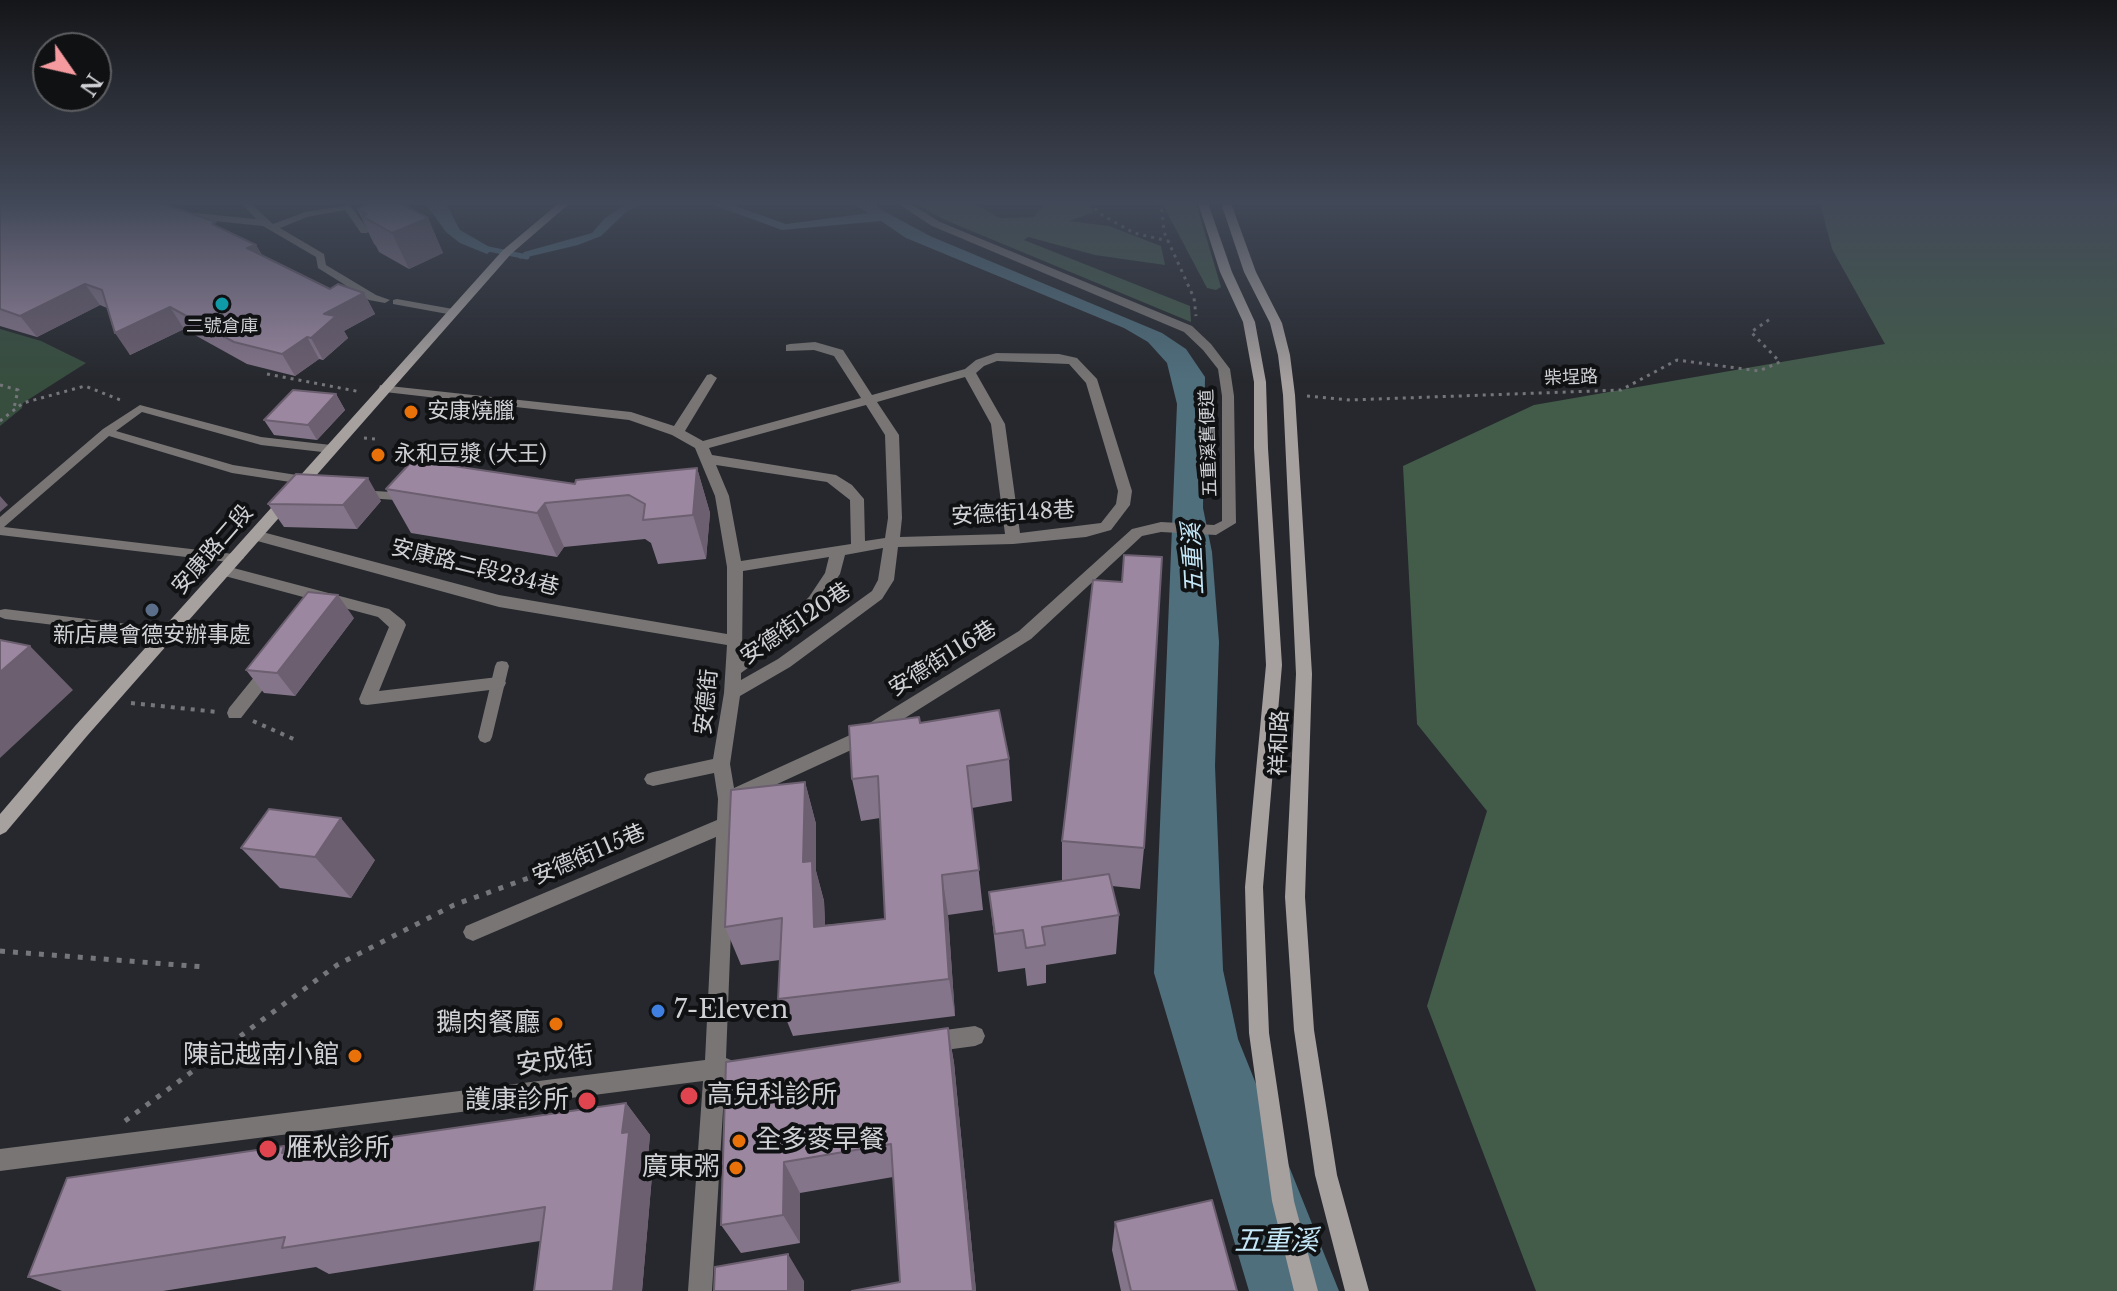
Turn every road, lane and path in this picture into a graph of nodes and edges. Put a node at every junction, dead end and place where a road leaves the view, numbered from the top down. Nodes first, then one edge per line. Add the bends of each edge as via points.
1 (321, 263) edge
2 (497, 263) edge
3 (1030, 263) edge
4 (1178, 263) edge
5 (1223, 263) edge
6 (1247, 263) edge
7 (453, 312) junction
8 (1770, 319) dead end
9 (1188, 329) junction
10 (790, 348) dead end
11 (969, 372) junction
12 (267, 374) dead end
13 (711, 378) dead end
14 (0, 385) edge
15 (382, 392) junction
16 (105, 393) dead end
17 (1289, 395) junction
18 (871, 401) junction
19 (14, 410) junction
20 (0, 421) edge
21 (107, 432) junction
22 (677, 432) junction
23 (331, 449) junction
24 (704, 453) junction
25 (302, 487) junction
26 (337, 493) edge
27 (425, 497) edge
28 (0, 524) edge
29 (1161, 527) joint
30 (0, 531) edge
31 (255, 535) junction
32 (1013, 539) junction
33 (892, 542) junction
34 (858, 546) junction
35 (839, 549) junction
36 (237, 558) junction
37 (735, 567) junction
38 (226, 571) junction
39 (5, 614) dead end
40 (169, 634) junction
41 (735, 641) junction
42 (280, 654) edge
43 (733, 671) junction
44 (500, 675) joint
45 (732, 693) junction
46 (108, 701) junction
47 (235, 713) junction
48 (485, 737) dead end
49 (298, 741) dead end
50 (721, 764) junction
51 (653, 779) dead end
52 (727, 799) junction
53 (726, 824) junction
54 (0, 827) edge
55 (647, 855) junction
56 (473, 932) dead end
57 (0, 951) edge
58 (205, 967) dead end
59 (975, 1036) dead end
60 (914, 1044) edge
61 (746, 1065) edge
62 (715, 1069) junction
63 (124, 1121) dead end
64 (0, 1160) edge
65 (700, 1291) edge
66 (1306, 1291) edge
67 (1357, 1291) edge

1 - 7 lane via 373,298
2 - 7 main road, 安康路二段
3 - 9 street, 五重溪舊便道
4 - 9 path via 1194,298 1197,322
5 - 66 main road, 祥和路 via 1249,322 1260,382 1274,665 1254,887 1259,1033 1283,1201
6 - 17 main road, 祥和路 via 1276,323
7 - 15 main road, 安康路二段
8 - 17 path, 柴埕路 via 1751,332 1780,362 1759,371 1677,360 1621,390 1350,400
9 - 29 street, 五重溪舊便道 via 1224,369 1229,523 1216,530
10 - 18 street, 安德街120巷 via 815,346 839,353
11 - 18 street, 安德街148巷
11 - 32 street via 998,424
11 - 32 street, 安德街148巷 via 996,357 1073,361 1092,382 1125,491 1123,505 1106,527
12 - 15 path
13 - 22 street
14 - 19 path via 18,390
15 - 22 street via 631,416
15 - 23 main road, 安康路二段
16 - 19 path via 85,386
17 - 67 main road, 祥和路 via 1304,674 1295,897 1303,1015 1326,1175
18 - 24 street, 安德街148巷
18 - 33 street, 安德街120巷 via 892,435 895,453
19 - 20 path
21 - 23 lane via 140,408 261,441
21 - 25 lane
21 - 28 lane
22 - 24 street
23 - 25 main road, 安康路二段
24 - 34 street via 831,478 857,499
24 - 37 street, 安德街
25 - 31 main road, 安康路二段
26 - 27 lane
29 - 52 street, 安德街116巷 via 1137,532 1025,635 856,740
30 - 36 lane
31 - 36 main road, 安康路二段
31 - 41 street, 安康路二段234巷 via 499,601
32 - 33 street, 安德街148巷
33 - 34 street, 安德街148巷
33 - 45 street, 安德街120巷 via 886,580 877,595 784,663
34 - 35 street, 安德街148巷
35 - 37 street, 安德街148巷
35 - 43 street via 832,574 814,601
36 - 38 main road, 安康路二段
37 - 41 street, 安德街
38 - 40 main road, 安康路二段
38 - 44 street via 321,601 383,613 398,625 367,699
39 - 40 lane
40 - 46 main road, 安康路二段
41 - 43 street, 安德街
42 - 47 street
43 - 45 street, 安德街
44 - 48 lane
45 - 50 street, 安德街
46 - 47 path
46 - 54 main road, 安康路二段
47 - 49 path
50 - 51 street
50 - 52 street, 安德街
52 - 53 street, 安德街
53 - 55 street, 安德街115巷
53 - 62 street, 安德街
55 - 56 street, 安德街115巷
55 - 63 path via 603,851 454,905 337,965
57 - 58 path
59 - 60 street
61 - 62 street, 安成街
62 - 64 street, 安成街
62 - 65 street, 安德街

